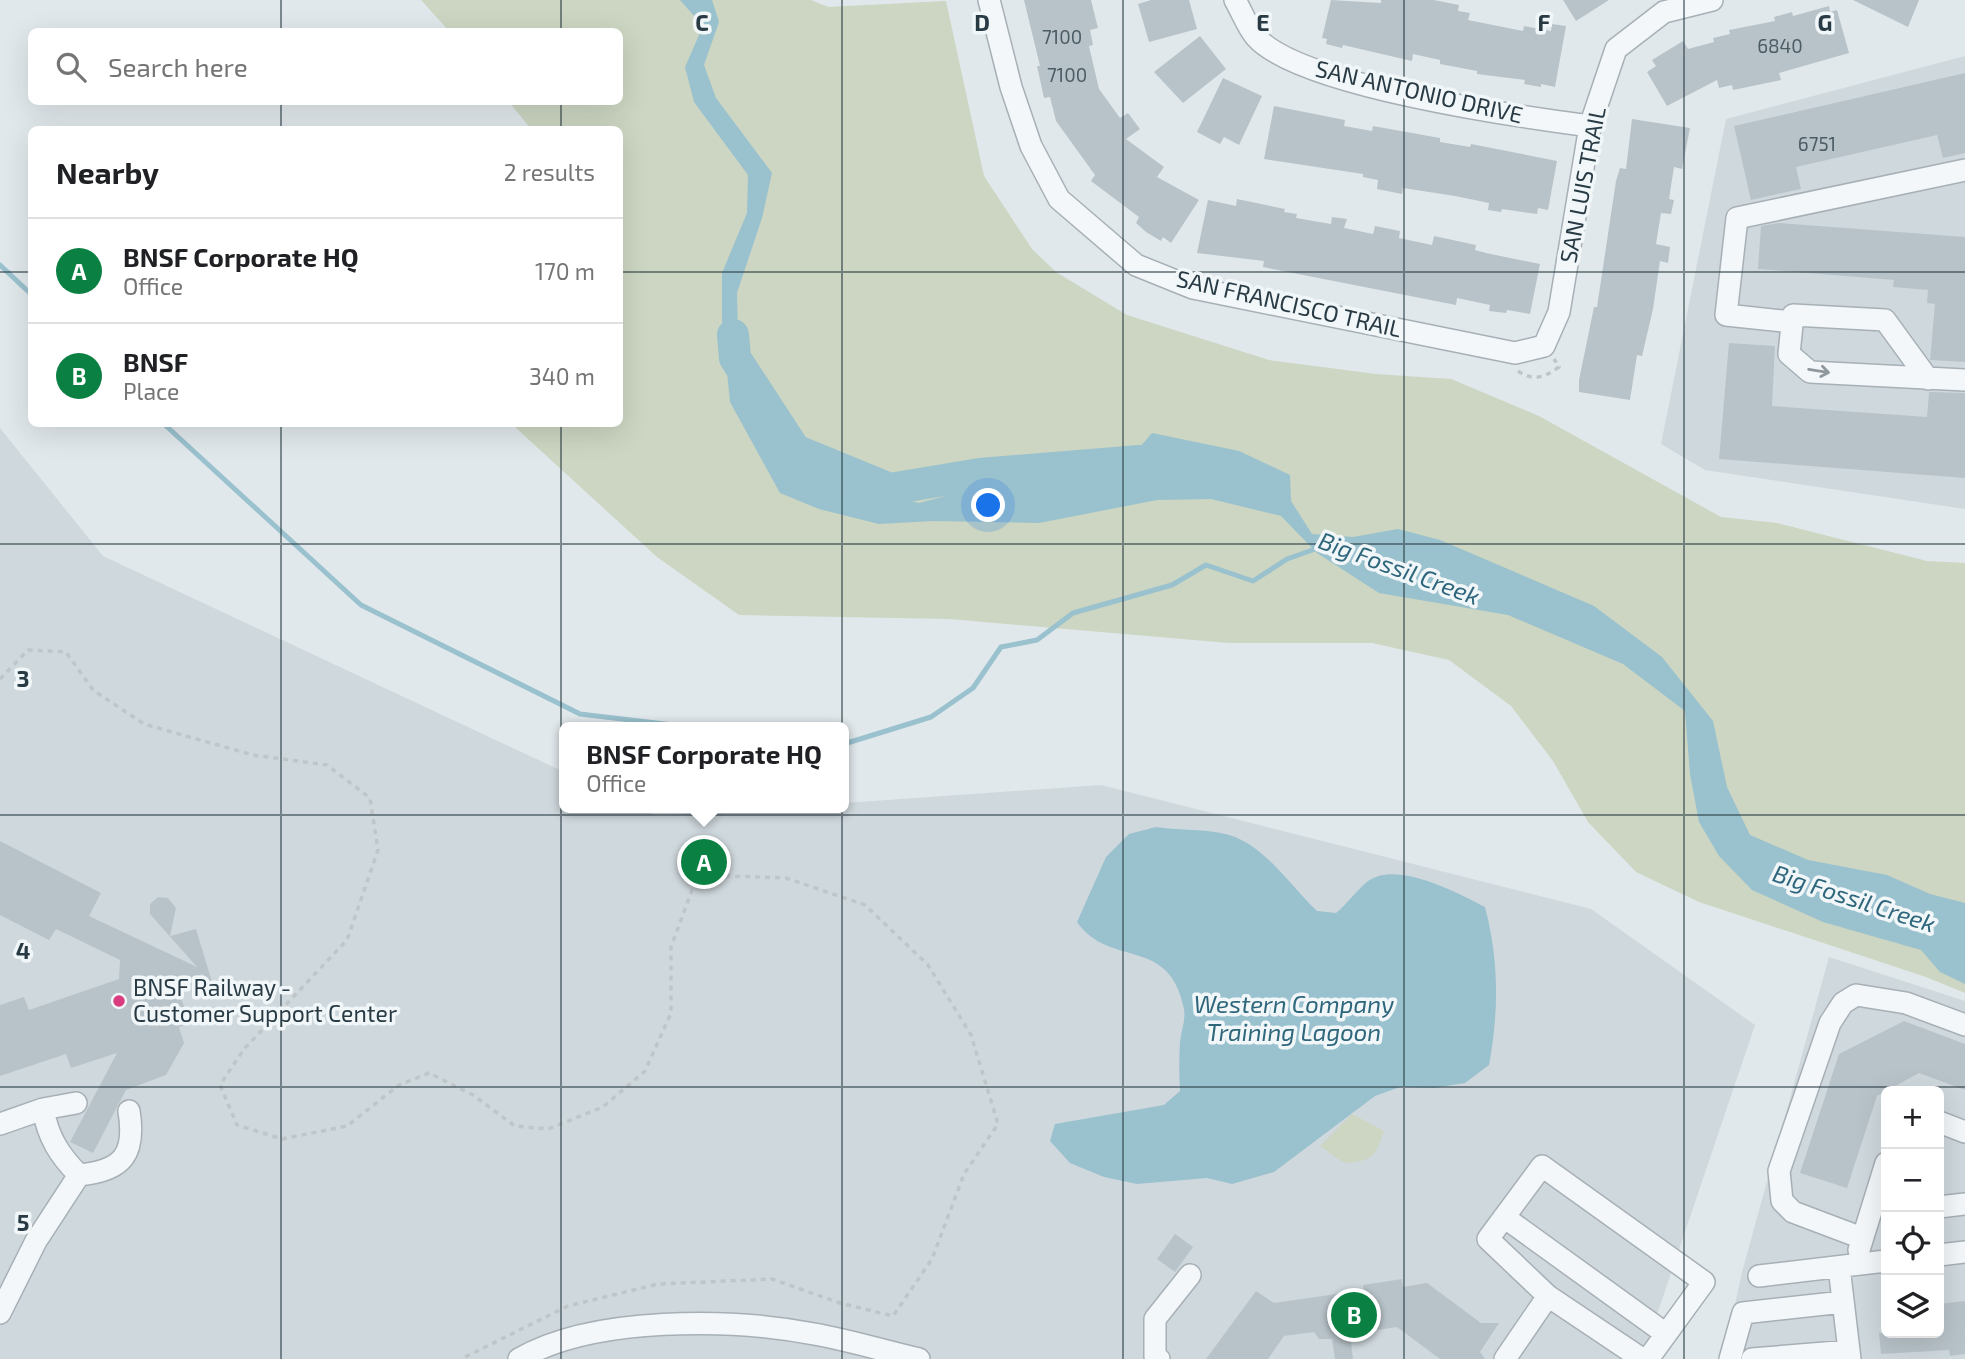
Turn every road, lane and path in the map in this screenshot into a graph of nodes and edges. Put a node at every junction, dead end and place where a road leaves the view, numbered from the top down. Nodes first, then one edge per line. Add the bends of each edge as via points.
1 (989, 0) edge
2 (1236, 0) edge
3 (1712, 0) edge
4 (1590, 126) junction
5 (1965, 170) edge
6 (1793, 321) junction
7 (1544, 346) junction
8 (1515, 369) dead end
9 (1928, 379) junction
10 (1965, 380) edge
11 (0, 679) edge
12 (1965, 1025) edge
13 (76, 1103) dead end
14 (43, 1109) junction
15 (129, 1111) dead end
16 (0, 1124) edge
17 (1944, 1124) edge
18 (1965, 1132) edge
19 (79, 1175) junction
20 (1965, 1204) edge
21 (1944, 1206) edge
22 (1879, 1209) edge
23 (1504, 1217) junction
24 (1862, 1238) junction
25 (1965, 1252) edge
26 (1944, 1254) edge
27 (1881, 1262) edge
28 (1847, 1266) junction
29 (1190, 1275) dead end
30 (1759, 1276) dead end
31 (1548, 1296) junction
32 (1843, 1302) junction
33 (0, 1313) edge
34 (1666, 1334) junction
35 (1850, 1355) edge
36 (461, 1359) edge
37 (519, 1359) edge
38 (919, 1359) edge
39 (1159, 1359) edge
40 (1505, 1359) edge
41 (1642, 1359) edge
42 (1648, 1359) edge
43 (1730, 1359) edge
44 (1752, 1359) edge

1 - 7 street, SAN FRANCISCO TRAIL via 1010,87 1031,146 1059,199 1136,265 1193,288 1515,353
2 - 4 street, SAN ANTONIO DRIVE via 1256,38 1297,65 1406,94 1512,116
3 - 4 street, SAN LUIS TRAIL via 1664,12 1616,49
4 - 7 street, SAN LUIS TRAIL via 1559,312
5 - 6 street via 1737,218 1726,315
6 - 9 street via 1793,315 1885,320
6 -> 9 street via 1790,354 1810,372
7 - 8 path via 1559,367 1536,378
9 - 10 street
11 - 36 path via 28,650 66,652 93,690 144,724 253,755 327,765 370,798 378,850 347,940 244,1049 220,1084 237,1125 282,1139 347,1126 399,1085 429,1073 473,1095 515,1126 548,1129 603,1107 645,1071 671,1013 671,947 692,890 729,876 786,878 865,905 928,965 971,1035 998,1124 964,1174 932,1259 893,1316 772,1279 658,1284 568,1306
12 - 24 street via 1906,1003 1856,995 1843,1003 1830,1023 1779,1171 1782,1201 1793,1212
13 - 14 street
14 - 16 street
14 - 19 street via 61,1157
15 - 19 street via 133,1133 127,1156 104,1173
17 - 18 street
19 - 33 street via 36,1241
20 - 21 street
22 - 24 street
23 - 31 street via 1488,1239
23 - 34 street
23 - 34 street via 1542,1166 1704,1282
24 - 28 street
25 - 26 street
27 - 28 street
28 - 30 street
28 - 32 street
29 - 39 street via 1155,1319 1155,1356
31 - 40 street
31 - 41 street
32 - 35 street
32 - 43 street via 1743,1313
34 - 42 street
35 - 44 street
37 - 38 street via 571,1337 660,1324 813,1334

